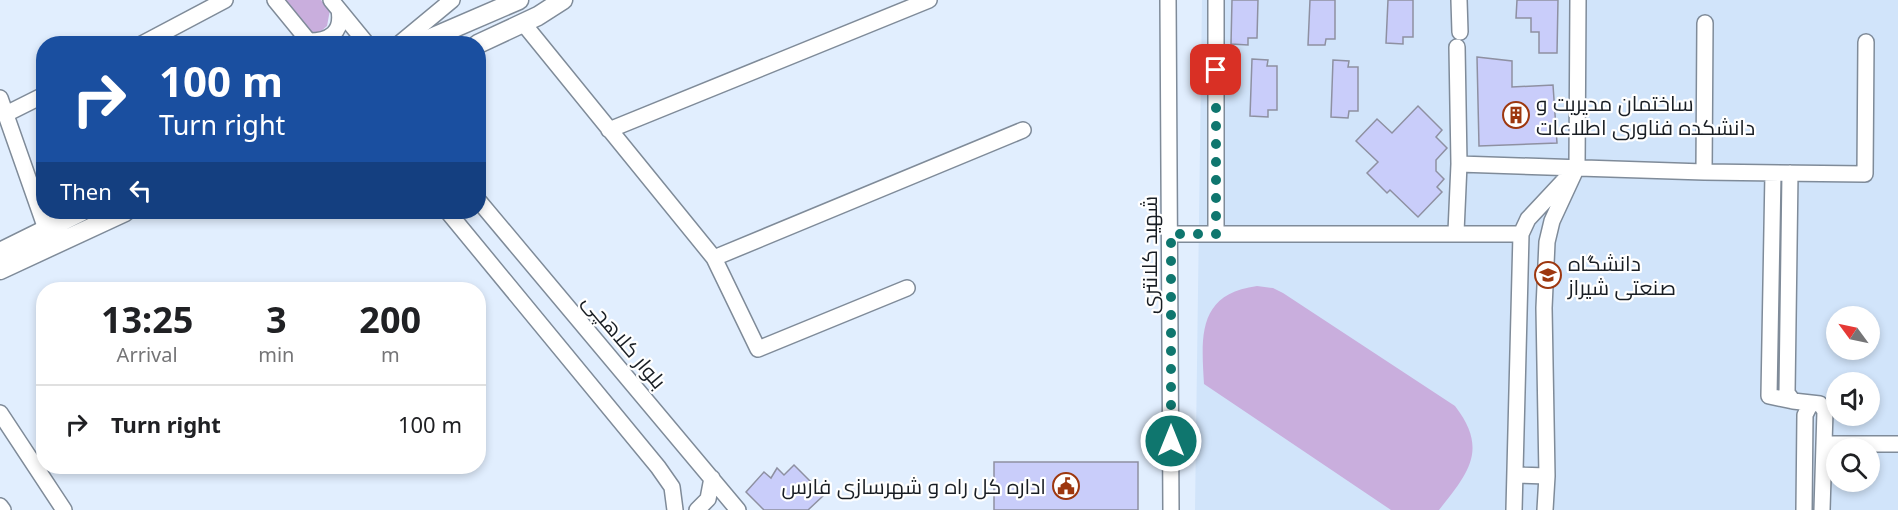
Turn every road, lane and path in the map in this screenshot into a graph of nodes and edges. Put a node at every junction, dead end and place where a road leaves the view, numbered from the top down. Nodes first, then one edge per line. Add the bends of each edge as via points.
1 (225, 0) edge
2 (275, 0) edge
3 (452, 0) edge
4 (519, 0) edge
5 (563, 0) edge
6 (929, 0) edge
7 (1168, 0) edge
8 (1216, 0) edge
9 (1459, 0) edge
10 (1578, 0) edge
11 (335, 5) edge
12 (523, 23) junction
13 (1705, 23) dead end
14 (1460, 32) dead end
15 (157, 36) edge
16 (305, 36) edge
17 (331, 36) edge
18 (360, 36) edge
19 (409, 36) edge
20 (436, 36) edge
21 (486, 40) edge
22 (1866, 42) dead end
23 (1457, 47) dead end
24 (0, 98) edge
25 (36, 99) edge
26 (6, 114) junction
27 (609, 130) junction
28 (1023, 130) dead end
29 (1459, 164) junction
30 (1577, 167) junction
31 (1704, 172) junction
32 (1790, 172) junction
33 (1773, 173) junction
34 (36, 200) edge
35 (486, 210) edge
36 (43, 219) edge
37 (72, 219) edge
38 (104, 219) edge
39 (454, 219) edge
40 (1456, 232) junction
41 (1171, 234) junction
42 (1216, 234) junction
43 (1521, 234) junction
44 (49, 237) junction
45 (0, 252) edge
46 (714, 258) junction
47 (0, 270) edge
48 (907, 288) dead end
49 (1521, 308) junction
50 (1544, 308) junction
51 (1793, 401) junction
52 (1811, 403) junction
53 (0, 413) edge
54 (1824, 444) junction
55 (1898, 444) edge
56 (36, 468) edge
57 (40, 474) edge
58 (1515, 475) junction
59 (1547, 476) junction
60 (712, 478) junction
61 (0, 506) edge
62 (677, 508) edge
63 (3, 510) edge
64 (64, 510) edge
65 (697, 510) edge
66 (738, 510) edge
67 (1171, 510) edge
68 (1514, 510) edge
69 (1545, 510) edge
70 (1804, 510) edge
71 (1822, 510) edge

1 - 15 street
2 - 16 street
3 - 19 street
4 - 20 main road
5 - 12 main road
6 - 27 street
7 - 41 street, شهید کلانتری
8 - 42 street
9 - 14 street
10 - 30 street
11 - 17 street via 341,22
11 - 18 street
12 - 21 main road
12 - 27 street
13 - 31 street
22 - 32 street via 1865,174
23 - 29 street
24 - 26 street
25 - 26 street
26 - 34 street
27 - 46 street
28 - 46 street
29 - 30 street
29 - 40 street
30 - 31 street
30 - 43 street via 1528,219
30 - 50 street via 1550,231
31 - 33 street
32 - 33 street
32 - 51 street via 1786,393
33 - 51 street via 1769,396
35 - 60 street, بلوار کلاهچی
36 - 44 street
37 - 44 main road
38 - 44 main road
39 - 62 street via 658,467 672,487
40 - 42 street
40 - 43 street
41 - 42 street
41 - 67 street, شهید کلانتری
43 - 49 street
44 - 45 main road
44 - 47 main road
46 - 48 street via 758,349
49 - 50 street
49 - 58 street
50 - 59 street
51 - 52 street
52 - 54 street via 1820,404 1825,411
52 - 70 street via 1805,415
53 - 56 street
54 - 55 street
54 - 71 street
57 - 64 street
58 - 59 street
58 - 68 street
59 - 69 street
60 - 65 street via 708,499
60 - 66 street, بلوار کلاهچی
61 - 63 street

